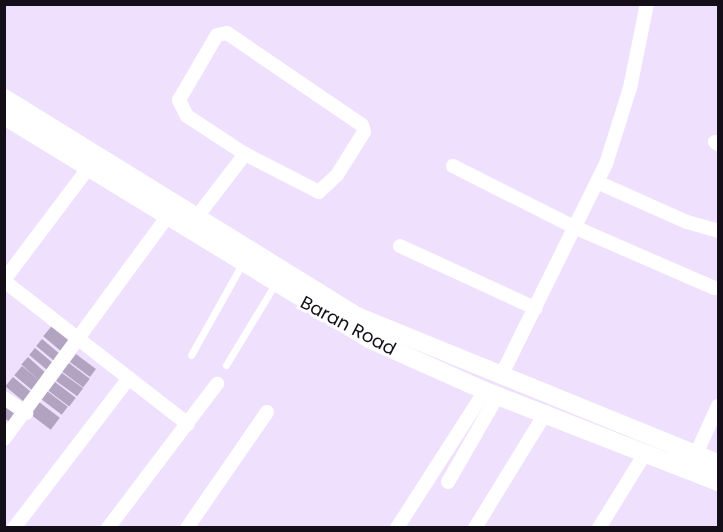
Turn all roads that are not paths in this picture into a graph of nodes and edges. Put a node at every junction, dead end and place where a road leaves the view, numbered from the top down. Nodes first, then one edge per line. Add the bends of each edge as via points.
1 (645, 6) edge
2 (4, 98) edge
3 (4, 116) edge
4 (245, 154) junction
5 (453, 166) dead end
6 (89, 167) junction
7 (597, 182) junction
8 (167, 217) junction
9 (196, 218) junction
10 (574, 227) junction
11 (718, 231) edge
12 (400, 246) dead end
13 (242, 264) junction
14 (4, 281) edge
15 (274, 284) junction
16 (714, 288) dead end
17 (535, 308) junction
18 (78, 336) junction
19 (191, 355) dead end
20 (226, 364) dead end
21 (501, 376) junction
22 (129, 378) junction
23 (217, 384) dead end
24 (492, 393) junction
25 (4, 398) edge
26 (718, 406) edge
27 (26, 412) junction
28 (267, 412) dead end
29 (546, 412) junction
30 (188, 424) junction
31 (4, 439) edge
32 (646, 452) junction
33 (696, 454) junction
34 (718, 463) edge
35 (448, 482) dead end
36 (718, 482) edge
37 (477, 527) edge
38 (14, 528) edge
39 (108, 528) edge
40 (187, 528) edge
41 (397, 528) edge
42 (599, 528) edge

1 - 7 street via 630,88
2 - 9 main road, Baran Road
3 - 6 main road, Baran Road
4 - 4 street via 187,116 179,100 217,35 227,33 362,125 364,132 337,175 319,192
4 - 9 street
5 - 10 street
6 - 8 main road, Baran Road
6 - 14 street
7 - 10 street
7 - 11 street via 687,222
8 - 13 main road, Baran Road
8 - 18 street
9 - 21 main road, Baran Road via 357,316
10 - 16 street
10 - 17 street
12 - 17 street
13 - 15 main road, Baran Road
13 - 19 lane
14 - 18 street
15 - 20 lane
15 - 24 main road, Baran Road via 369,339
17 - 21 street
18 - 22 street
18 - 27 street
21 - 33 main road, Baran Road
22 - 30 street
22 - 38 street
23 - 30 street
24 - 29 main road, Baran Road
24 - 35 street
24 - 41 street
25 - 27 street
26 - 33 street
27 - 31 street
28 - 40 street
29 - 32 main road, Baran Road
29 - 37 street
30 - 39 street
32 - 36 main road, Baran Road
32 - 42 street
33 - 34 main road, Baran Road

